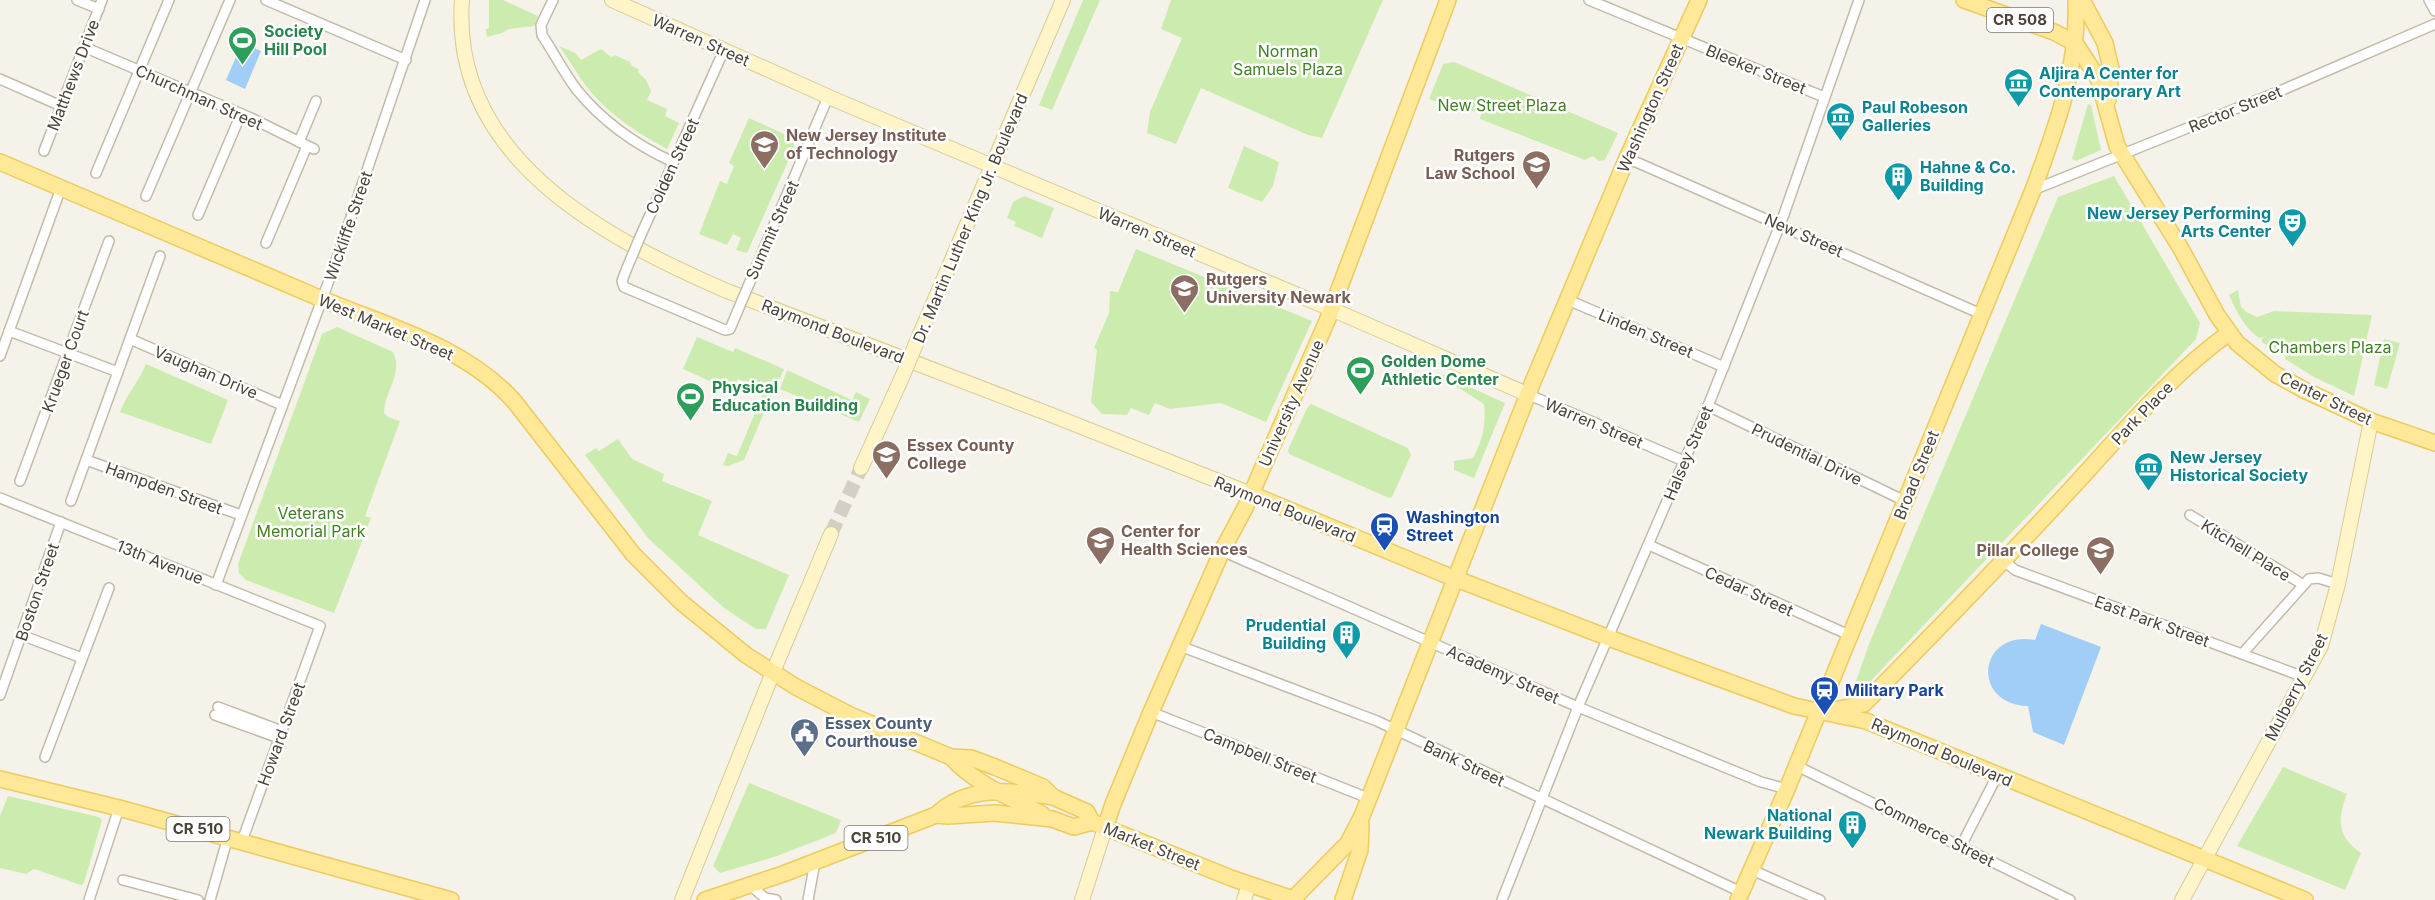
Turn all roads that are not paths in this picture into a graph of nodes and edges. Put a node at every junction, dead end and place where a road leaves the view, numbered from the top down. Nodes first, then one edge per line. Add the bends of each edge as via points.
1 (77, 0) edge
2 (169, 0) edge
3 (230, 0) edge
4 (266, 0) edge
5 (425, 0) edge
6 (462, 0) edge
7 (553, 0) edge
8 (612, 0) edge
9 (1063, 0) edge
10 (1448, 0) edge
11 (1589, 0) edge
12 (1699, 0) edge
13 (1859, 0) edge
14 (1964, 0) edge
15 (2076, 0) edge
16 (2082, 0) edge
17 (2429, 0) edge
18 (100, 5) edge
19 (2435, 11) edge
20 (2435, 24) edge
21 (1681, 38) junction
22 (2075, 43) junction
23 (84, 47) junction
24 (724, 50) junction
25 (406, 60) junction
26 (139, 71) junction
27 (0, 79) edge
28 (190, 92) junction
29 (828, 97) junction
30 (1824, 97) junction
31 (316, 100) dead end
32 (61, 106) junction
33 (2107, 109) junction
34 (242, 114) junction
35 (306, 146) junction
36 (44, 151) dead end
37 (2123, 154) junction
38 (1627, 158) junction
39 (0, 162) edge
40 (674, 162) junction
41 (992, 166) junction
42 (96, 173) dead end
43 (61, 188) junction
44 (2033, 190) junction
45 (146, 196) dead end
46 (198, 215) dead end
47 (1780, 224) junction
48 (110, 242) dead end
49 (266, 243) dead end
50 (160, 256) dead end
51 (322, 299) junction
52 (1568, 300) junction
53 (1331, 309) junction
54 (1981, 314) junction
55 (730, 329) joint
56 (9, 331) junction
57 (2229, 333) junction
58 (130, 339) junction
59 (67, 354) junction
60 (0, 356) edge
61 (1724, 367) junction
62 (118, 372) junction
63 (1527, 394) junction
64 (282, 405) junction
65 (1708, 406) junction
66 (2371, 421) junction
67 (2435, 443) edge
68 (86, 460) junction
69 (1684, 461) junction
70 (861, 468) tunnel mouth
71 (20, 482) dead end
72 (1251, 494) junction
73 (0, 498) edge
74 (71, 501) dead end
75 (1905, 501) junction
76 (241, 515) junction
77 (2190, 515) dead end
78 (61, 522) junction
79 (831, 534) tunnel mouth
80 (1649, 545) junction
81 (1222, 551) junction
82 (2003, 560) junction
83 (1455, 579) junction
84 (2302, 584) junction
85 (2338, 584) junction
86 (216, 585) junction
87 (109, 588) dead end
88 (320, 626) joint
89 (21, 635) junction
90 (1849, 635) junction
91 (1609, 638) junction
92 (1430, 643) junction
93 (1180, 646) junction
94 (2242, 654) junction
95 (82, 658) junction
96 (773, 672) junction
97 (2304, 677) junction
98 (0, 695) edge
99 (1578, 707) junction
100 (217, 711) dead end
101 (1151, 712) junction
102 (1818, 712) junction
103 (1394, 730) junction
104 (280, 735) junction
105 (45, 757) dead end
106 (951, 758) junction
107 (1797, 766) junction
108 (1997, 776) junction
109 (0, 779) edge
110 (1787, 789) junction
111 (998, 791) junction
112 (1053, 797) junction
113 (1368, 798) junction
114 (1542, 799) junction
115 (119, 808) junction
116 (936, 815) junction
117 (1362, 816) junction
118 (1052, 819) junction
119 (1099, 825) junction
120 (235, 839) junction
121 (1961, 846) junction
122 (2204, 857) junction
123 (815, 862) junction
124 (1752, 870) junction
125 (123, 880) dead end
126 (1249, 884) junction
127 (750, 885) junction
128 (1740, 896) edge
129 (89, 900) edge
130 (198, 900) edge
131 (210, 900) edge
132 (451, 900) edge
133 (682, 900) edge
134 (705, 900) edge
135 (776, 900) edge
136 (808, 900) edge
137 (1082, 900) edge
138 (1244, 900) edge
139 (1294, 900) edge
140 (1343, 900) edge
141 (1502, 900) edge
142 (1820, 900) edge
143 (2070, 900) edge
144 (2182, 900) edge
145 (2305, 900) edge

1 - 18 street
2 - 26 street
3 - 28 street
4 - 25 street
5 - 25 street, Wickliffe Street
6 - 72 street, Raymond Boulevard via 466,60 490,121 535,177 613,235 727,291
7 - 40 street via 541,25 542,35 577,89 600,115 630,139
8 - 24 street, Warren Street
9 - 41 street, Dr. Martin Luther King Jr. Boulevard
10 - 53 main road, University Avenue
11 - 21 street, Bleeker Street
12 - 21 main road, Washington Street
13 - 30 street, Halsey Street
14 - 22 main road, CR 508
15 - 22 main road, Broad Street
16 - 33 main road via 2105,43 2110,64
17 - 19 street
18 - 23 street, Matthews Drive
20 - 37 street, Rector Street
21 - 30 street, Bleeker Street
21 - 38 main road, Washington Street
22 - 33 main road, CR 508 via 2098,78
22 - 44 main road, Broad Street via 2059,115
23 - 26 street, Churchman Street
23 - 32 street, Matthews Drive
24 - 29 street, Warren Street
24 - 40 street, Colden Street
25 - 51 street, Wickliffe Street
26 - 28 street, Churchman Street
26 - 42 street
27 - 32 street
28 - 34 street, Churchman Street
28 - 45 street
29 - 41 street, Warren Street
29 - 55 street, Summit Street, bridge
30 - 47 street, Halsey Street
31 - 35 street
32 - 36 street, Matthews Drive
33 - 37 main road, CR 508 via 2115,142
34 - 35 street, Churchman Street
34 - 46 street
35 - 49 street
37 - 44 street, Rector Street
37 - 57 main road, CR 508
38 - 47 street, New Street
38 - 52 main road, Washington Street
39 - 43 main road, West Market Street
40 - 55 street, Colden Street, bridge via 627,268 624,287
41 - 53 street, Warren Street
41 - 70 street, Dr. Martin Luther King Jr. Boulevard, bridge
43 - 51 main road, West Market Street
43 - 56 street
44 - 54 main road, Broad Street
47 - 54 street, New Street
47 - 61 street, Halsey Street
48 - 59 street, Krueger Court
50 - 58 street
51 - 64 street, Wickliffe Street
51 - 96 main road, West Market Street via 434,344 499,386 657,579 709,626
52 - 61 street, Linden Street
52 - 63 main road, Washington Street
53 - 63 street, Warren Street
53 - 72 main road, University Avenue
54 - 75 main road, Broad Street
56 - 59 street
56 - 60 street
57 - 66 main road, Center Street / CR 508 via 2275,374
57 - 82 main road, Park Place via 2181,372
58 - 62 street
58 - 64 street, Vaughan Drive
59 - 62 street
59 - 71 street, Krueger Court
61 - 65 street, Halsey Street
62 - 68 street
63 - 69 street, Warren Street
63 - 83 main road, Washington Street
64 - 76 street, Wickliffe Street
65 - 69 street, Halsey Street
65 - 75 street, Prudential Drive
66 - 67 main road, Center Street / CR 508
66 - 85 street, Mulberry Street
68 - 74 street
68 - 76 street, Hampden Street
69 - 80 street, Halsey Street
72 - 81 main road, University Avenue
72 - 83 main road, Raymond Boulevard
73 - 78 street, 13th Avenue
75 - 90 main road, Broad Street
76 - 86 street, Wickliffe Street
77 - 84 street, Kitchell Place
78 - 86 street, 13th Avenue
78 - 89 street, Boston Street
79 - 96 street
80 - 90 street, Cedar Street
80 - 91 street, Halsey Street
81 - 92 street, Academy Street
81 - 93 main road, University Avenue
82 - 94 street, East Park Street via 2015,570
82 - 102 main road, Park Place via 1864,704
83 - 91 main road, Raymond Boulevard
83 - 92 main road, Washington Street
84 - 85 street, Kitchell Place via 2315,577
84 - 94 street, Kitchell Place
85 - 97 street, Mulberry Street via 2320,646
86 - 88 street, 13th Avenue
87 - 95 street
88 - 104 street, Howard Street
89 - 95 street
89 - 98 street, Boston Street
90 - 102 main road, Broad Street
91 - 99 street, Halsey Street
91 - 102 main road, Raymond Boulevard
92 - 99 street, Academy Street
92 - 103 main road, Washington Street
93 - 101 main road, University Avenue
93 - 103 street, Bank Street
94 - 97 street, East Park Street
95 - 105 street
96 - 106 main road, Market Street via 850,715
96 - 133 street
97 - 122 street, Mulberry Street
99 - 110 street, Academy Street
99 - 114 street, Halsey Street
100 - 104 street
101 - 113 street, Campbell Street
101 - 119 main road, University Avenue via 1113,804
102 - 107 main road, Broad Street
102 - 108 main road, Raymond Boulevard via 1866,721
103 - 113 main road, Washington Street
103 - 114 street, Bank Street
104 - 120 street, Howard Street
106 - 111 main road, Market Street
106 - 112 main road, Market Street via 979,761 1043,787
107 - 110 main road, Broad Street
107 - 121 street, Commerce Street
108 - 121 street
108 - 122 main road, Raymond Boulevard
109 - 115 main road, CR 510
110 - 124 main road, Broad Street
111 - 112 main road
111 - 116 main road, CR 510 via 947,804
111 - 118 main road, Market Street
112 - 119 main road, Market Street via 1087,812
113 - 117 main road, Washington Street
114 - 128 street, Bank Street
114 - 141 street, Halsey Street
115 - 120 main road, CR 510
115 - 129 street
116 - 118 main road, CR 510 via 995,813
116 - 123 main road, CR 510
117 - 139 main road, Washington Street via 1342,852
117 - 140 main road via 1360,850
118 - 119 main road, CR 510 via 1074,827
119 - 126 main road, Market Street / CR 510
119 - 137 street, University Avenue
120 - 131 street, Howard Street
120 - 132 main road, CR 510
121 - 143 street, Commerce Street
122 - 144 street, Mulberry Street
122 - 145 main road, Raymond Boulevard
123 - 127 main road, CR 510
123 - 136 street
124 - 128 main road, Broad Street
124 - 142 street
125 - 130 street
126 - 138 street
126 - 139 main road, Market Street / CR 510
127 - 134 main road, CR 510
127 - 135 street via 765,898

